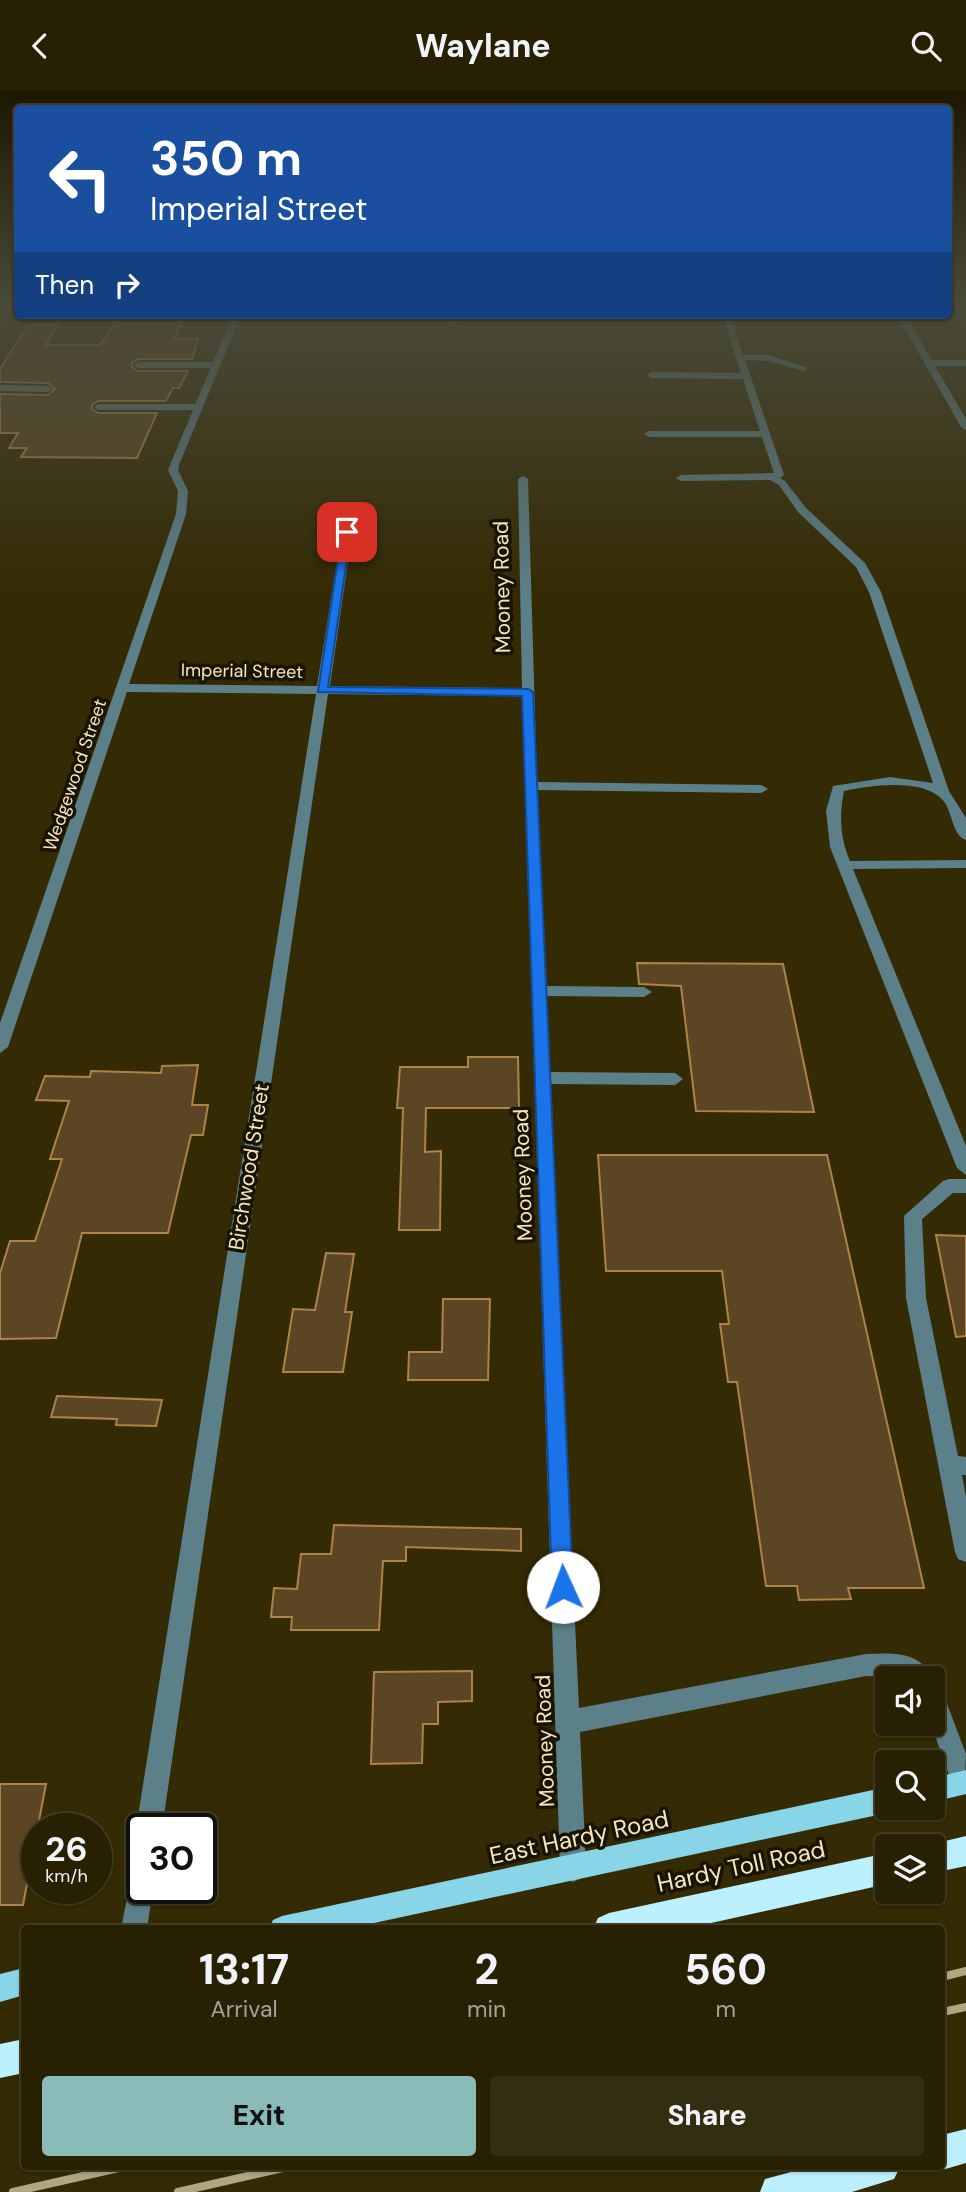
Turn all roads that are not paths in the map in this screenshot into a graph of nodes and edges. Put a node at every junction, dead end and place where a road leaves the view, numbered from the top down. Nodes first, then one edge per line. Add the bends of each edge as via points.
1 (201, 403) edge
2 (754, 403) edge
3 (952, 403) edge
4 (98, 407) dead end
5 (199, 407) junction
6 (966, 427) edge
7 (649, 434) dead end
8 (765, 434) junction
9 (681, 478) dead end
10 (773, 478) junction
11 (523, 479) dead end
12 (351, 506) dead end
13 (124, 688) junction
14 (322, 690) junction
15 (528, 692) junction
16 (530, 786) junction
17 (761, 789) dead end
18 (943, 793) junction
19 (966, 836) edge
20 (966, 864) edge
21 (844, 865) junction
22 (538, 991) junction
23 (644, 992) dead end
24 (0, 1047) edge
25 (542, 1078) junction
26 (675, 1079) dead end
27 (966, 1168) edge
28 (966, 1186) edge
29 (957, 1466) edge
30 (966, 1552) edge
31 (904, 1666) edge
32 (568, 1722) junction
33 (945, 1729) edge
34 (965, 1783) edge
35 (945, 1787) edge
36 (875, 1803) edge
37 (151, 1813) edge
38 (966, 1851) edge
39 (945, 1855) edge
40 (573, 1869) junction
41 (875, 1871) edge
42 (138, 1904) edge
43 (135, 1925) edge
44 (301, 1925) edge
45 (627, 1925) edge
46 (21, 1983) edge
47 (0, 1988) edge
48 (21, 2057) edge
49 (0, 2061) edge
50 (966, 2146) edge
51 (945, 2151) edge
52 (870, 2170) edge
53 (778, 2192) edge

1 - 5 street
2 - 8 street
3 - 6 street
4 - 5 street
5 - 13 street, Wedgewood Street via 173,470 186,493 181,514
7 - 8 street
8 - 10 street via 779,473
9 - 10 street
10 - 18 street via 862,565
11 - 15 street, Mooney Road
12 - 14 street, Birchwood Street
13 - 14 street, Imperial Street
13 - 24 street, Wedgewood Street
14 - 15 street, Imperial Street
14 - 37 street, Birchwood Street
15 - 16 street, Mooney Road
16 - 17 street
16 - 22 street, Mooney Road
18 - 19 street via 953,803
18 - 21 street via 910,783 857,783 838,789 834,811 837,847
20 - 21 street
21 - 27 street
22 - 23 street
22 - 25 street, Mooney Road
25 - 26 street
25 - 32 street, Mooney Road
28 - 29 street via 949,1186 913,1216 916,1299
29 - 30 street
31 - 32 street via 866,1665
32 - 40 street, Mooney Road
33 - 34 street
34 - 35 main road
36 - 40 main road, East Hardy Road
38 - 39 highway
40 - 44 main road, East Hardy Road
41 - 45 highway, Hardy Toll Road
42 - 43 street
46 - 47 main road
48 - 49 highway
50 - 51 highway
52 - 53 highway

